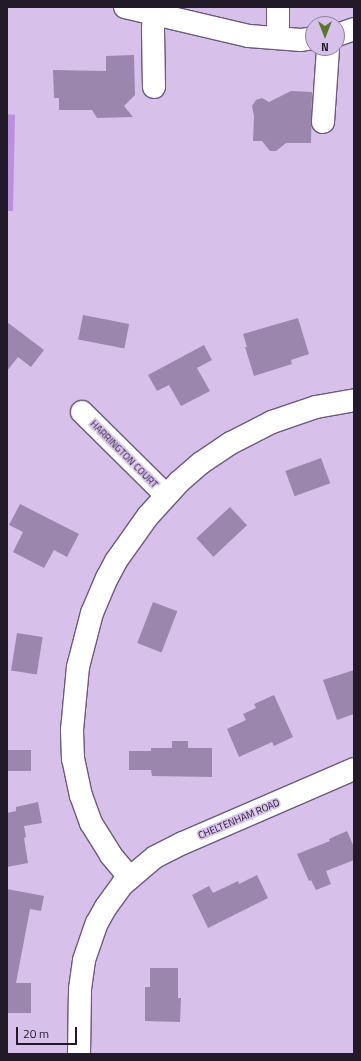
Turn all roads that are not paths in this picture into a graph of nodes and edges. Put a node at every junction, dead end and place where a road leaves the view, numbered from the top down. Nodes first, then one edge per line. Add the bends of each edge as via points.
1 (126, 7) edge
2 (278, 7) edge
3 (154, 10) edge
4 (278, 38) junction
5 (305, 39) edge
6 (327, 56) edge
7 (154, 87) dead end
8 (323, 122) dead end
9 (354, 400) edge
10 (82, 412) dead end
11 (166, 495) junction
12 (354, 769) edge
13 (130, 878) junction
14 (79, 1054) edge

1 - 3 street
2 - 4 street
3 - 4 street via 249,36
3 - 7 street
4 - 5 street
6 - 8 street
9 - 11 street via 316,407 272,422 247,434 201,463
10 - 11 street, HARRINGTON COURT
11 - 13 street via 131,538 107,578 84,640 75,685 72,749 81,796 91,823 101,840
12 - 13 street, CHELTENHAM ROAD via 183,842 155,857
13 - 14 street, CHELTENHAM ROAD via 117,892 97,923 84,960 80,989

